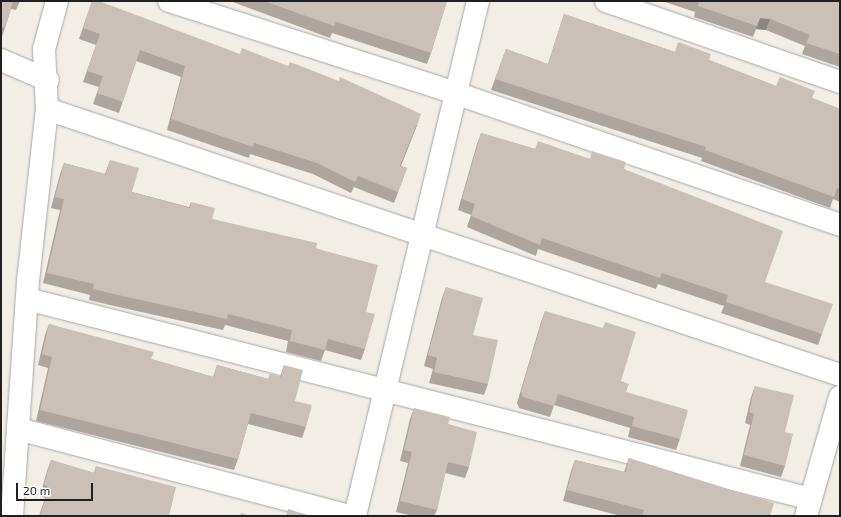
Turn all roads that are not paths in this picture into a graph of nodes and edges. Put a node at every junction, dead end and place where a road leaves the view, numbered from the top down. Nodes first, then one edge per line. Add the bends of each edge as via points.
1 (57, 1) edge
2 (168, 1) edge
3 (478, 1) edge
4 (606, 1) edge
5 (1, 60) edge
6 (48, 80) junction
7 (840, 82) edge
8 (455, 93) junction
9 (47, 109) junction
10 (840, 225) edge
11 (420, 232) junction
12 (27, 298) junction
13 (840, 375) edge
14 (384, 390) junction
15 (840, 397) edge
16 (18, 429) junction
17 (809, 507) edge
18 (12, 516) edge
19 (350, 516) edge
20 (355, 516) edge

1 - 6 street via 44,49
2 - 8 street
3 - 8 street
4 - 7 street
5 - 6 street
6 - 9 street
8 - 10 street
8 - 11 street
9 - 11 street
9 - 12 street
11 - 13 street
11 - 14 street
12 - 14 street
12 - 16 street
14 - 17 street
14 - 20 street
15 - 17 street
16 - 18 street
16 - 19 street

